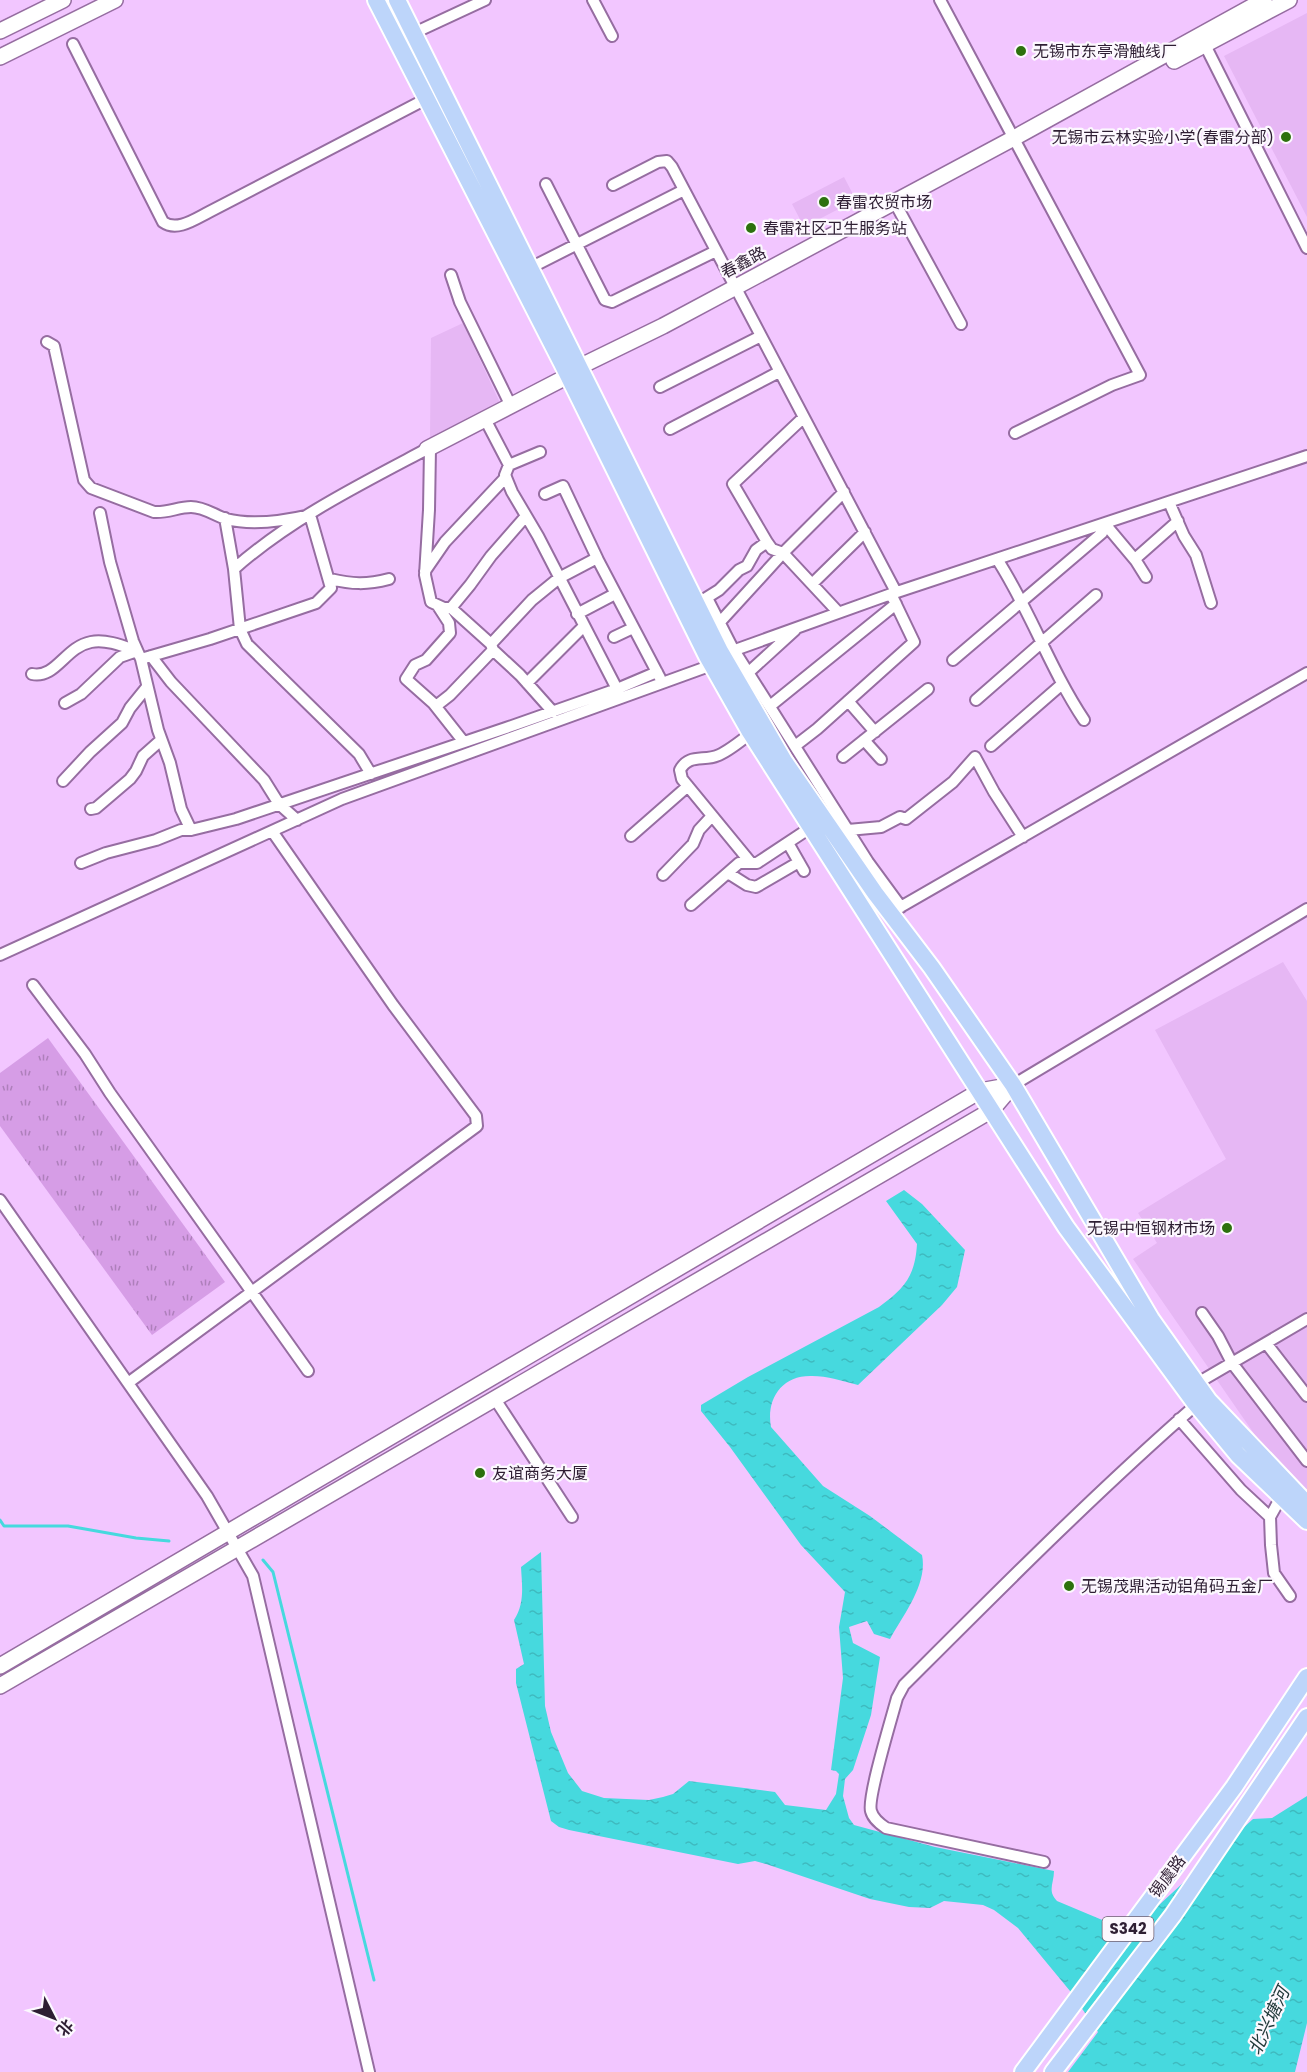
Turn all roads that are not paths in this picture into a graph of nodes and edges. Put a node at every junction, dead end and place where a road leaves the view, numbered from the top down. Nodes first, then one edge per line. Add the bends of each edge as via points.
1 (63, 0) edge
2 (116, 0) edge
3 (376, 0) edge
4 (397, 0) edge
5 (485, 0) edge
6 (593, 0) edge
7 (940, 0) edge
8 (1264, 0) edge
9 (1289, 0) edge
10 (0, 31) edge
11 (414, 33) junction
12 (612, 36) dead end
13 (73, 44) dead end
14 (1205, 45) junction
15 (0, 57) edge
16 (426, 99) junction
17 (1016, 141) junction
18 (546, 184) dead end
19 (613, 185) dead end
20 (684, 190) junction
21 (895, 204) junction
22 (577, 246) junction
23 (1307, 248) edge
24 (716, 251) junction
25 (530, 268) junction
26 (451, 275) dead end
27 (737, 291) junction
28 (961, 324) dead end
29 (761, 336) junction
30 (47, 342) dead end
31 (576, 371) junction
32 (779, 372) junction
33 (660, 387) dead end
34 (511, 406) junction
35 (803, 418) junction
36 (485, 419) junction
37 (670, 429) dead end
38 (1015, 433) dead end
39 (429, 449) junction
40 (540, 452) dead end
41 (1307, 456) edge
42 (509, 465) junction
43 (506, 477) junction
44 (844, 492) junction
45 (545, 494) dead end
46 (1169, 502) junction
47 (100, 513) dead end
48 (310, 515) junction
49 (526, 516) junction
50 (225, 518) junction
51 (1178, 521) junction
52 (1105, 524) junction
53 (864, 532) junction
54 (767, 542) junction
55 (783, 553) junction
56 (597, 558) junction
57 (997, 559) junction
58 (1135, 559) junction
59 (234, 569) junction
60 (425, 571) junction
61 (1146, 577) dead end
62 (559, 578) junction
63 (330, 579) junction
64 (389, 579) dead end
65 (812, 584) junction
66 (615, 594) junction
67 (1095, 595) dead end
68 (894, 596) junction
69 (702, 600) junction
70 (1021, 602) junction
71 (1211, 603) dead end
72 (438, 606) junction
73 (451, 608) junction
74 (838, 612) junction
75 (577, 614) junction
76 (720, 622) junction
77 (584, 626) junction
78 (800, 626) junction
79 (633, 628) junction
80 (240, 629) junction
81 (614, 637) dead end
82 (1042, 644) junction
83 (492, 647) junction
84 (735, 650) junction
85 (143, 655) junction
86 (953, 660) dead end
87 (712, 665) junction
88 (657, 672) junction
89 (749, 672) junction
90 (1307, 673) edge
91 (32, 674) dead end
92 (527, 683) junction
93 (663, 683) junction
94 (1061, 685) junction
95 (147, 687) junction
96 (617, 689) junction
97 (928, 689) dead end
98 (976, 700) dead end
99 (848, 702) junction
100 (65, 703) dead end
101 (436, 706) junction
102 (770, 706) junction
103 (553, 712) junction
104 (1084, 720) dead end
105 (875, 732) junction
106 (751, 733) junction
107 (162, 740) junction
108 (864, 740) junction
109 (463, 741) junction
110 (795, 746) junction
111 (991, 746) dead end
112 (843, 757) dead end
113 (881, 759) dead end
114 (371, 774) junction
115 (63, 781) dead end
116 (688, 786) junction
117 (279, 804) junction
118 (91, 809) dead end
119 (712, 816) junction
120 (297, 820) junction
121 (825, 821) junction
122 (191, 830) junction
123 (848, 830) junction
124 (272, 831) junction
125 (632, 836) dead end
126 (1023, 837) junction
127 (788, 843) junction
128 (81, 863) dead end
129 (752, 863) junction
130 (728, 873) junction
131 (663, 875) dead end
132 (691, 905) dead end
133 (1307, 909) edge
134 (896, 910) junction
135 (0, 955) edge
136 (33, 985) dead end
137 (1013, 1085) junction
138 (980, 1091) junction
139 (992, 1110) junction
140 (0, 1200) edge
141 (251, 1291) junction
142 (1202, 1313) dead end
143 (1307, 1319) edge
144 (1266, 1343) junction
145 (1232, 1363) junction
146 (308, 1371) dead end
147 (128, 1383) junction
148 (1193, 1393) junction
149 (1307, 1396) edge
150 (495, 1399) junction
151 (1179, 1419) junction
152 (1307, 1461) edge
153 (1281, 1497) junction
154 (573, 1517) dead end
155 (1307, 1517) edge
156 (1270, 1518) junction
157 (228, 1533) junction
158 (237, 1549) junction
159 (1290, 1596) dead end
160 (0, 1666) edge
161 (1307, 1677) edge
162 (0, 1686) edge
163 (1307, 1717) edge
164 (1044, 1862) dead end
165 (369, 2072) edge
166 (1023, 2072) edge
167 (1053, 2072) edge

1 - 10 main road
2 - 15 main road
3 - 16 main road
4 - 11 main road
5 - 11 street
6 - 12 street
7 - 17 street
8 - 17 main road, 春鑫路
9 - 14 main road, 春鑫路
11 - 25 main road
13 - 16 street via 163,222 170,227 209,212
14 - 17 main road, 春鑫路
14 - 23 street
16 - 31 main road
17 - 21 main road, 春鑫路
17 - 38 street via 1140,375
18 - 22 street
19 - 20 street via 667,161
20 - 22 street
20 - 24 street
21 - 27 main road, 春鑫路
21 - 28 street
22 - 24 street via 605,300 612,302
22 - 25 street
24 - 27 street
25 - 31 main road
26 - 34 street via 460,302
27 - 29 street
27 - 31 main road, 春鑫路 via 602,363
29 - 32 street
29 - 33 street
30 - 50 street via 54,346 88,485 154,512 190,507
31 - 34 main road, 春鑫路
31 - 69 main road
31 - 87 main road
32 - 35 street
32 - 37 street
34 - 36 main road, 春鑫路
35 - 44 street
35 - 54 street via 733,484
36 - 39 main road, 春鑫路
36 - 42 street
39 - 48 street
39 - 60 street
40 - 42 street
41 - 46 street
42 - 43 street
43 - 49 street
43 - 60 street via 445,542
44 - 53 street
44 - 55 street
45 - 56 street via 563,486
46 - 51 street
46 - 52 street
47 - 85 street via 110,562
48 - 50 street via 253,523
48 - 59 street
48 - 63 street
49 - 62 street
49 - 73 street
50 - 59 street
51 - 58 street
51 - 71 street via 1196,555
52 - 57 street
52 - 58 street
52 - 70 street via 1102,533
53 - 65 street
53 - 68 street
54 - 55 street
54 - 69 street via 756,550 747,566
55 - 65 street
55 - 76 street
56 - 62 street
56 - 66 street
57 - 68 street
57 - 70 street
58 - 61 street
59 - 80 street
60 - 72 street via 431,602
62 - 75 street
62 - 83 street via 532,600
63 - 64 street via 352,584
63 - 80 street via 331,588 316,603
65 - 74 street
66 - 75 street
66 - 79 street
67 - 82 street
68 - 74 street
68 - 99 street via 914,642
68 - 102 street
69 - 76 street
69 - 121 main road via 720,651
70 - 82 street
70 - 86 street
72 - 73 street
72 - 101 street via 449,623 450,633 426,660 415,665 406,679
73 - 83 street
74 - 78 street
75 - 77 street
76 - 84 street
77 - 92 street
77 - 96 street
78 - 84 street
78 - 89 street
79 - 81 street
79 - 88 street
80 - 85 street
80 - 114 street via 247,644 359,754
82 - 94 street
82 - 98 street
83 - 92 street
83 - 101 street
84 - 89 street
85 - 91 street via 113,643 92,641 75,648 49,672
85 - 95 street
85 - 100 street via 120,657 81,694
85 - 117 street via 264,780
87 - 93 street
87 - 106 main road
88 - 93 street
88 - 96 street
89 - 102 street
90 - 126 street
92 - 103 street
93 - 120 street
94 - 104 street
94 - 111 street
95 - 107 street
95 - 115 street via 122,723
96 - 103 street
97 - 105 street
99 - 105 street
99 - 110 street
101 - 109 street
102 - 110 street
103 - 109 street
105 - 108 street
106 - 116 street via 715,757 696,757 682,765 680,773
106 - 121 main road
107 - 118 street via 143,756 130,778
107 - 122 street via 181,809
108 - 112 street
108 - 113 street
109 - 114 street
110 - 121 street
114 - 117 street
116 - 119 street
116 - 125 street
117 - 120 street
117 - 122 street
119 - 129 street
119 - 131 street via 693,844
120 - 124 street
121 - 123 street
121 - 127 street
121 - 134 main road
121 - 138 main road
122 - 128 street
123 - 126 street via 881,827 900,817 906,819 953,782 975,757
123 - 134 street
124 - 135 street
124 - 141 street via 476,1116 477,1126
126 - 134 street
127 - 129 street
127 - 130 street via 801,867 756,887
129 - 130 street via 740,863
130 - 132 street
133 - 137 street
134 - 137 main road
136 - 141 street
137 - 138 main road
137 - 139 main road
137 - 148 main road
138 - 139 main road
138 - 157 main road
139 - 148 main road via 1066,1227
139 - 150 main road
140 - 147 street
141 - 146 street
141 - 147 street
142 - 145 street
143 - 144 street
144 - 145 street
144 - 149 street
145 - 148 street
145 - 152 street
147 - 157 street via 207,1496
148 - 151 street
148 - 153 main road via 1238,1455
148 - 155 main road via 1216,1409
150 - 154 street
150 - 158 main road
151 - 156 street
151 - 164 street via 988,1601 904,1685 897,1698 873,1790 871,1809 876,1821 886,1828
153 - 155 main road
153 - 156 street
156 - 159 street via 1274,1573
157 - 158 street
157 - 160 main road
158 - 162 main road
158 - 165 street via 253,1576
161 - 166 main road, 锡虞路 / S342 via 1234,1787
163 - 167 main road, 锡虞路 / S342 via 1173,1915

